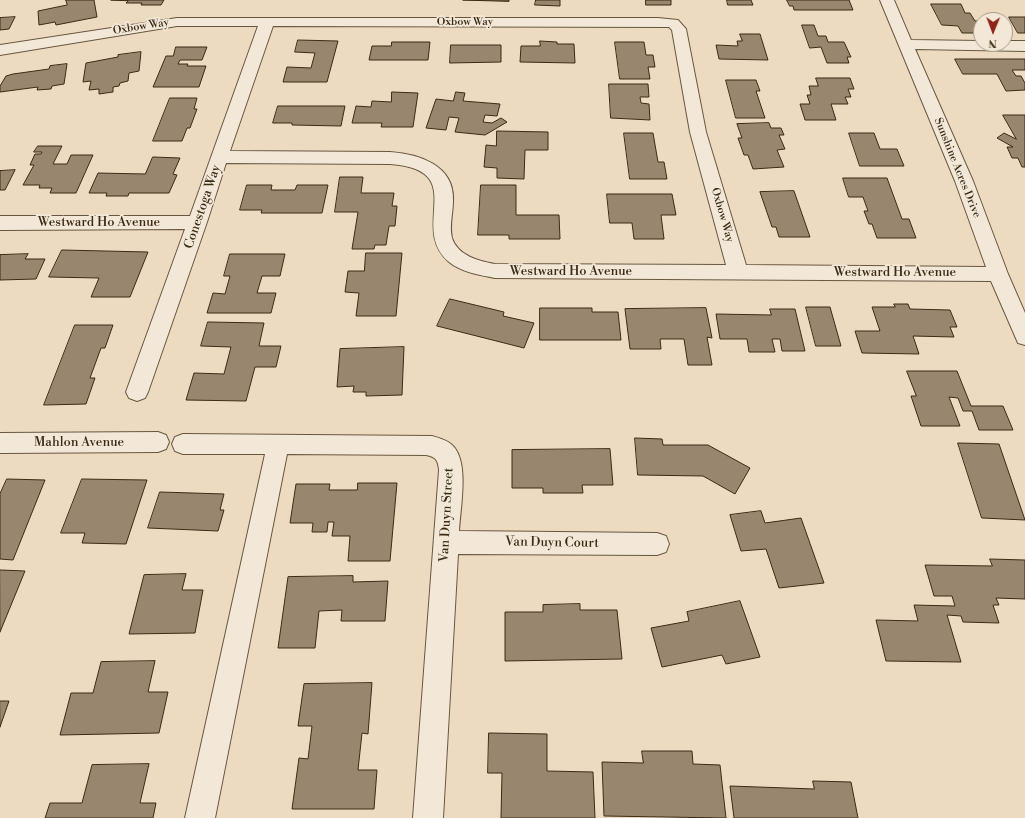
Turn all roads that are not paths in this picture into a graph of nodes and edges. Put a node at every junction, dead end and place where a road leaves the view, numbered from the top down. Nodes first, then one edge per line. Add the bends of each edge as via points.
1 (887, 0) edge
2 (267, 22) junction
3 (906, 44) junction
4 (1025, 46) edge
5 (0, 50) edge
6 (220, 157) junction
7 (198, 222) junction
8 (0, 223) edge
9 (738, 272) junction
10 (998, 274) junction
11 (1025, 337) edge
12 (137, 392) dead end
13 (158, 442) dead end
14 (0, 443) edge
15 (183, 444) dead end
16 (278, 445) junction
17 (446, 542) junction
18 (656, 544) dead end
19 (200, 818) edge
20 (428, 818) edge

1 - 3 street, Sunshine Acres Drive
2 - 5 street, Oxbow Way via 166,22
2 - 6 street, Conestoga Way
2 - 9 street, Oxbow Way via 673,23 679,29 698,132
3 - 4 street
3 - 10 street, Sunshine Acres Drive via 964,181
6 - 7 street, Conestoga Way
6 - 9 street, Westward Ho Avenue via 390,158 414,161 432,171 443,185 445,192 442,232 446,247 459,260 483,269 508,272
7 - 8 street, Westward Ho Avenue
7 - 12 street, Conestoga Way
9 - 10 street, Westward Ho Avenue
10 - 11 street, Sunshine Acres Drive
13 - 14 street, Mahlon Avenue
15 - 16 street, Van Duyn Street
16 - 17 street, Van Duyn Street via 437,446 445,451 450,460 451,470
16 - 19 street
17 - 18 street, Van Duyn Court
17 - 20 street, Van Duyn Street

